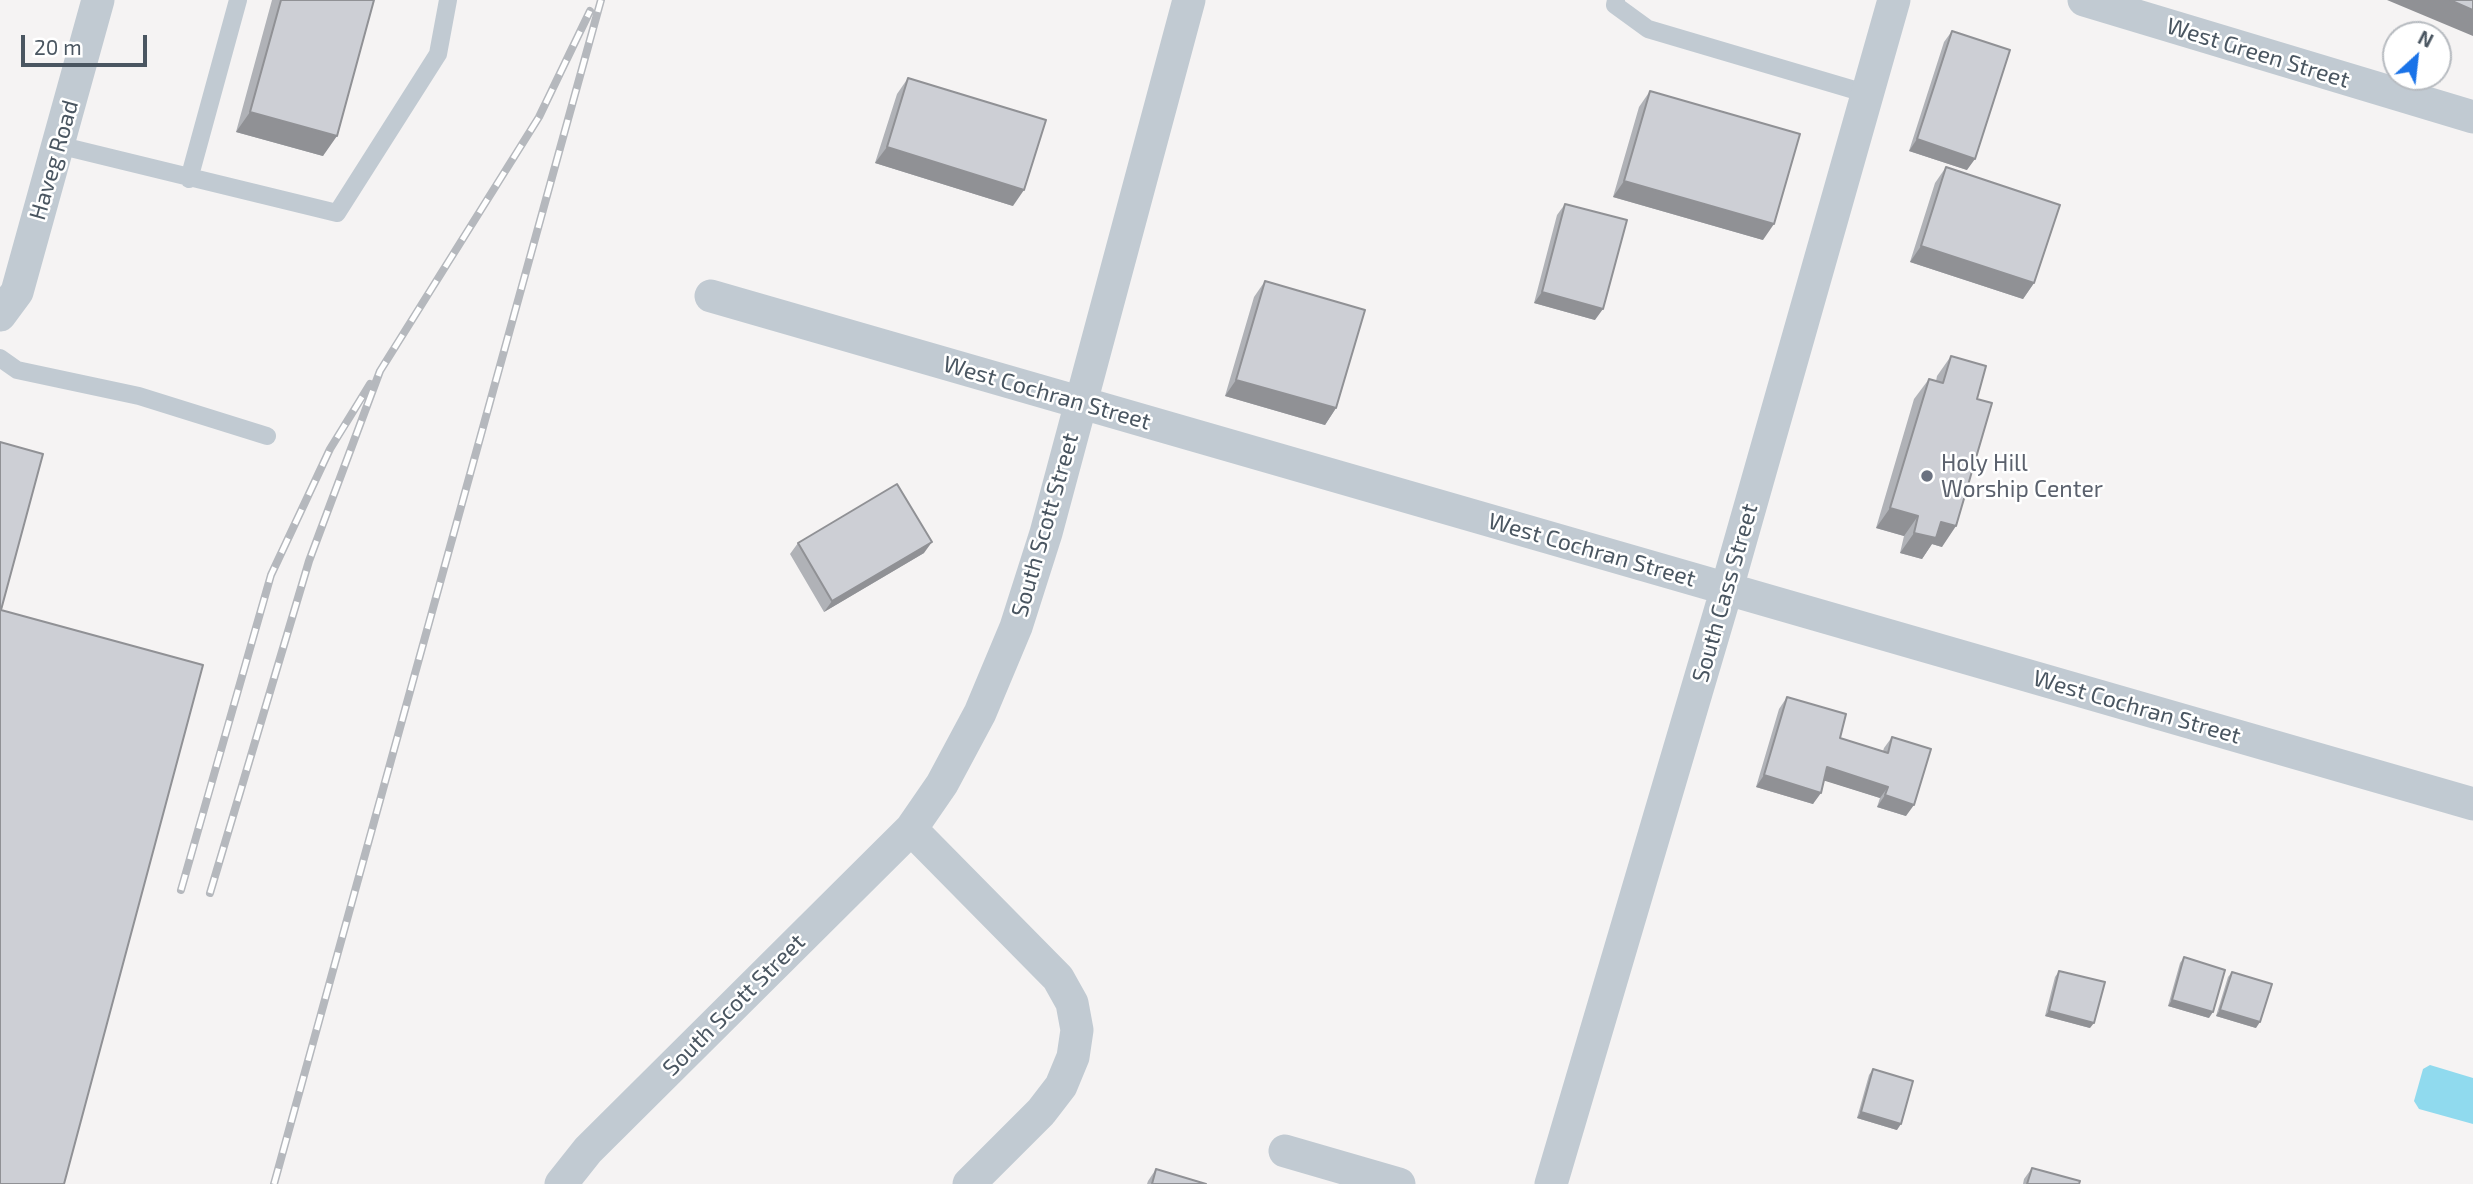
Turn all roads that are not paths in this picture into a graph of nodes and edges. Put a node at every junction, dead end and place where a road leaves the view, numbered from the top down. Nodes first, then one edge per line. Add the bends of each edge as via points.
1 (98, 0) edge
2 (238, 0) edge
3 (448, 0) edge
4 (1189, 0) edge
5 (1616, 0) edge
6 (1894, 0) edge
7 (2084, 0) edge
8 (1868, 94) junction
9 (2473, 117) edge
10 (58, 145) junction
11 (189, 178) junction
12 (711, 296) dead end
13 (0, 315) edge
14 (0, 358) edge
15 (1081, 402) junction
16 (267, 436) dead end
17 (1727, 588) junction
18 (2473, 803) edge
19 (911, 829) junction
20 (1285, 1151) dead end
21 (561, 1184) edge
22 (969, 1184) edge
23 (1399, 1184) edge
24 (1551, 1184) edge

1 - 10 street, Haveg Road
2 - 11 lane
3 - 11 lane via 438,54 337,213
4 - 15 street, South Scott Street
5 - 8 lane via 1615,5 1648,29
6 - 8 street, South Cass Street
7 - 9 street, West Green Street
8 - 17 street, South Cass Street
10 - 11 lane
10 - 13 street, Haveg Road via 17,292
12 - 15 street, West Cochran Street
14 - 16 lane via 18,370 139,396
15 - 17 street, West Cochran Street
15 - 19 street, South Scott Street via 1016,627 980,713 943,784
17 - 18 street, West Cochran Street
17 - 24 street, South Cass Street
19 - 21 street, South Scott Street via 588,1150
19 - 22 street via 1058,978 1072,1003 1077,1030 1073,1057 1061,1086
20 - 23 street

